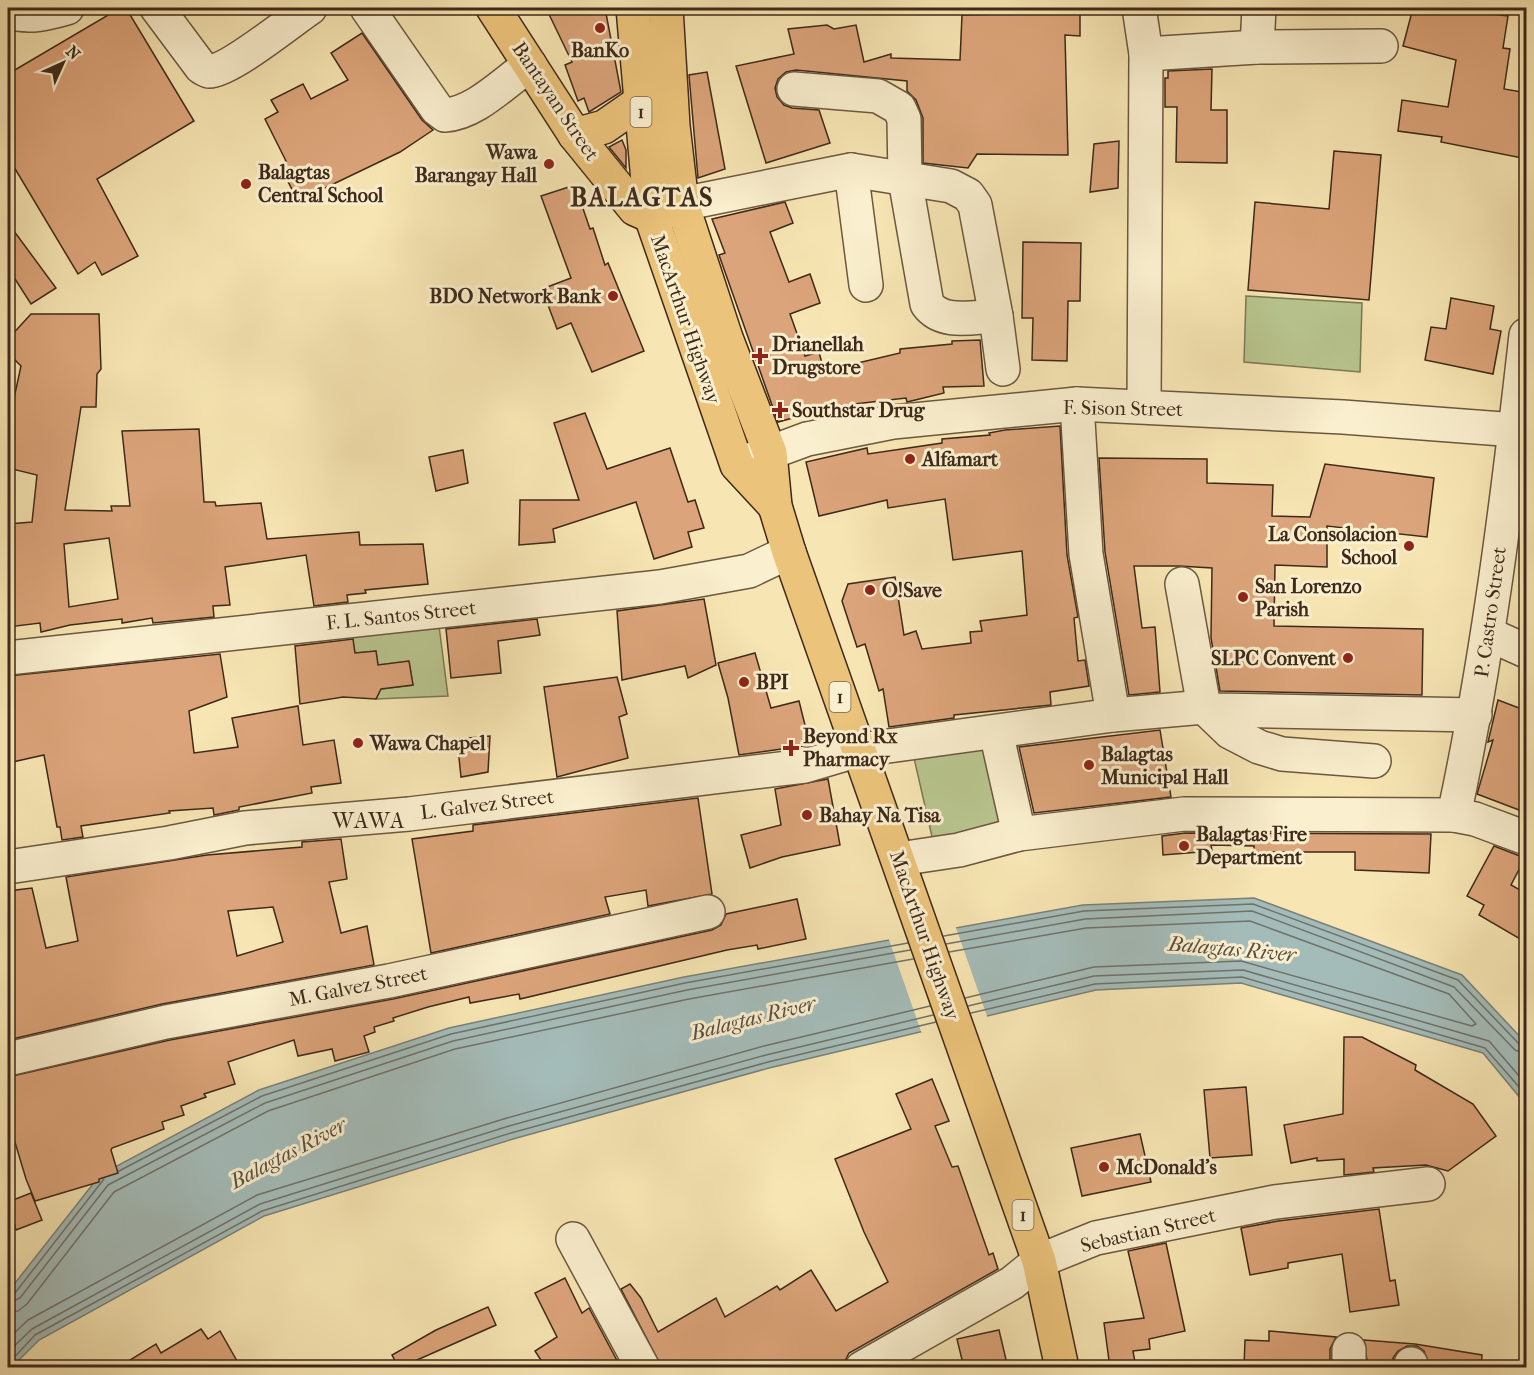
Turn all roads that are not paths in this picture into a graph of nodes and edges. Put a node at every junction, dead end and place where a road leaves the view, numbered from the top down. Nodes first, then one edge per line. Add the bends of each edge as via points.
1 (67, 8) edge
2 (157, 8) edge
3 (310, 8) edge
4 (367, 8) edge
5 (493, 8) edge
6 (633, 8) edge
7 (666, 8) edge
8 (1259, 8) edge
9 (8, 12) edge
10 (1140, 14) dead end
11 (1381, 46) dead end
12 (1257, 47) junction
13 (1146, 54) junction
14 (530, 65) junction
15 (794, 89) dead end
16 (640, 102) junction
17 (575, 135) junction
18 (851, 170) junction
19 (905, 179) junction
20 (682, 204) junction
21 (651, 216) junction
22 (866, 285) dead end
23 (996, 316) junction
24 (1527, 335) edge
25 (1003, 369) dead end
26 (1077, 404) junction
27 (1144, 406) junction
28 (1516, 430) junction
29 (770, 453) junction
30 (737, 465) junction
31 (775, 506) junction
32 (789, 552) junction
33 (1182, 584) dead end
34 (1488, 634) junction
35 (1527, 651) edge
36 (8, 658) edge
37 (1204, 707) junction
38 (1113, 715) junction
39 (1475, 715) junction
40 (996, 732) junction
41 (859, 750) junction
42 (1374, 761) dead end
43 (1454, 815) junction
44 (1019, 834) junction
45 (1527, 838) edge
46 (8, 867) edge
47 (904, 873) junction
48 (708, 912) dead end
49 (8, 1059) edge
50 (1428, 1184) dead end
51 (573, 1239) dead end
52 (1039, 1261) junction
53 (643, 1368) edge
54 (862, 1368) edge
55 (1062, 1368) edge

1 - 9 street via 42,16
2 - 3 street via 190,54 209,71 220,69 250,51
4 - 14 street via 445,115 469,108
5 - 14 main road, Bantayan Street
6 - 16 main road, MacArthur Highway / 1
7 - 20 main road, MacArthur Highway / 1
8 - 12 street
10 - 13 street
11 - 12 street
12 - 13 street
13 - 27 street
14 - 17 main road, Bantayan Street
15 - 19 street via 878,96 892,102 904,119
16 - 17 main road via 604,127
16 - 21 main road, MacArthur Highway / 1
17 - 21 main road, Bantayan Street via 634,209
18 - 19 street
18 - 20 street
18 - 22 street
19 - 23 street via 951,186 968,195 975,205
19 - 23 street via 927,304 942,318
20 - 21 main road
20 - 29 main road, MacArthur Highway / 1 via 726,338
21 - 30 main road, MacArthur Highway / 1
23 - 25 street
24 - 28 street, P. Castro Street
26 - 27 street, F. Sison Street
26 - 29 street, F. Sison Street via 894,422 807,439
26 - 38 street via 1086,554
27 - 28 street, F. Sison Street
28 - 34 street, P. Castro Street
29 - 30 street, F. Sison Street
29 - 31 main road, MacArthur Highway / 1
30 - 31 main road, MacArthur Highway / 1
31 - 32 main road, MacArthur Highway / 1
32 - 36 street, F. L. Santos Street via 749,571 660,587
32 - 41 main road, MacArthur Highway / 1
33 - 37 street
34 - 35 street
34 - 39 street, P. Castro Street
37 - 38 street, L. Galvez Street
37 - 39 street, L. Galvez Street
37 - 42 street via 1230,732 1282,754
38 - 40 street, L. Galvez Street
39 - 43 street, P. Castro Street
40 - 41 street, L. Galvez Street
40 - 44 street
41 - 46 street, L. Galvez Street via 805,766 409,814 245,828
41 - 47 main road, MacArthur Highway / 1
43 - 44 street via 1184,814
43 - 45 street
44 - 47 street via 959,850
47 - 52 main road, MacArthur Highway / 1
48 - 49 street, M. Galvez Street via 389,981 166,1022
50 - 52 street, Sebastian Street via 1275,1202 1096,1238
51 - 53 street
52 - 54 street, Sebastian Street via 1012,1283
52 - 55 main road, MacArthur Highway / 1

